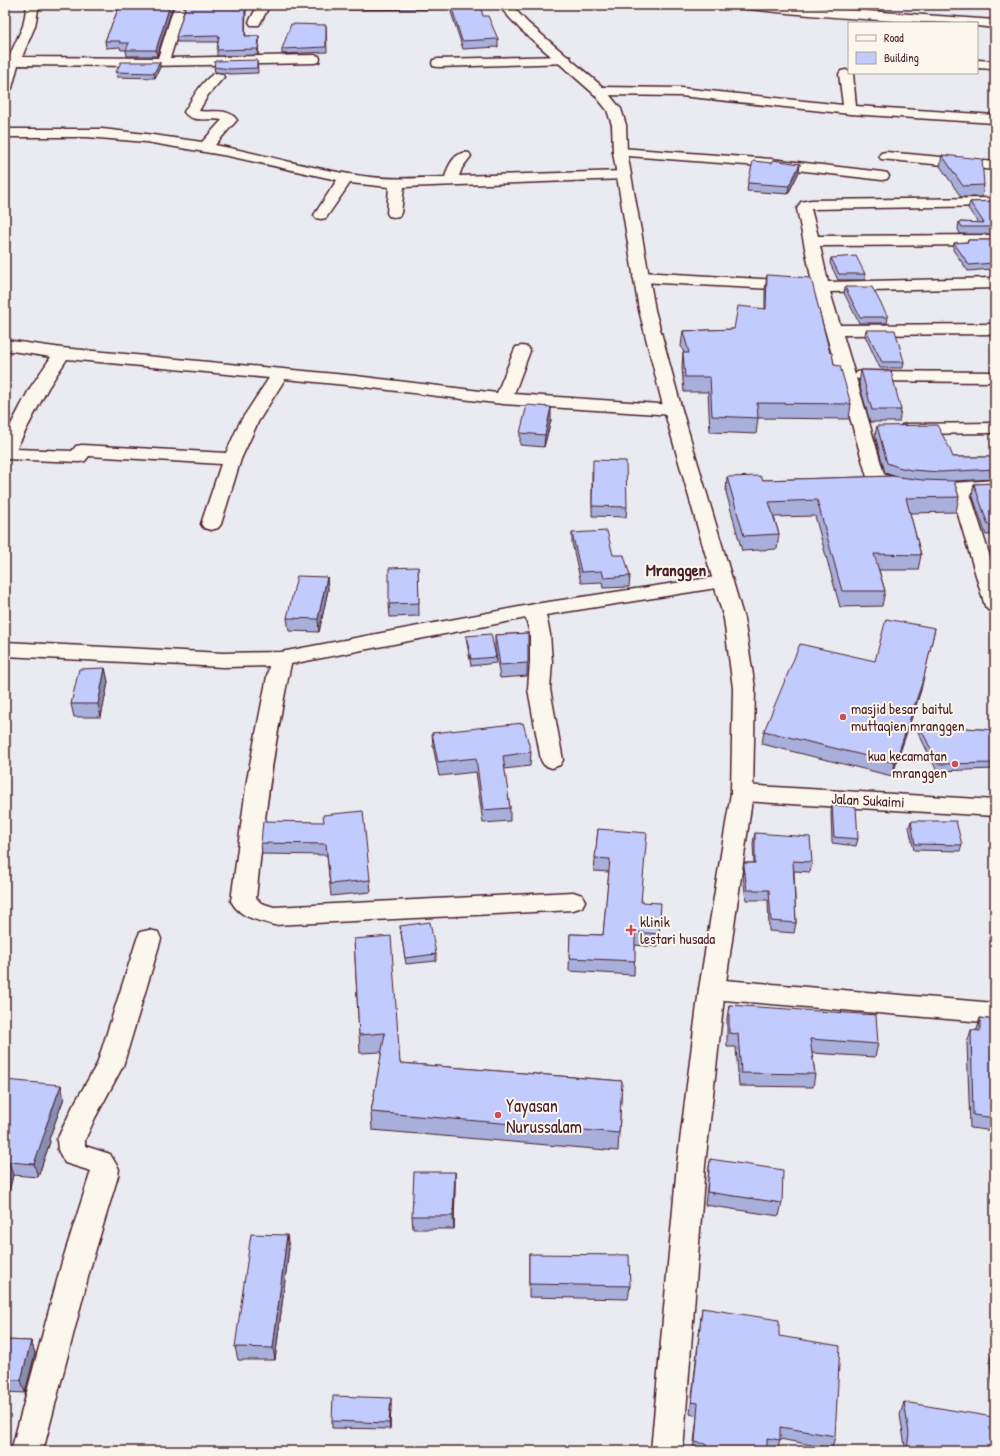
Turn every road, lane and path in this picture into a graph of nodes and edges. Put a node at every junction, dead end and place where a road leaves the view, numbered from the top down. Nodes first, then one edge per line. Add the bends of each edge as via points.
1 (33, 5) edge
2 (264, 5) edge
3 (504, 5) edge
4 (748, 5) edge
5 (895, 5) edge
6 (840, 9) edge
7 (179, 10) dead end
8 (897, 20) edge
9 (255, 22) dead end
10 (946, 22) edge
11 (978, 23) edge
12 (995, 24) edge
13 (314, 59) dead end
14 (565, 60) junction
15 (10, 61) edge
16 (163, 61) junction
17 (438, 63) dead end
18 (978, 64) edge
19 (995, 65) edge
20 (846, 74) dead end
21 (217, 78) dead end
22 (995, 80) edge
23 (5, 88) edge
24 (599, 92) junction
25 (850, 110) junction
26 (995, 120) edge
27 (5, 133) edge
28 (205, 147) junction
29 (620, 152) junction
30 (464, 156) dead end
31 (886, 156) dead end
32 (995, 166) edge
33 (624, 175) junction
34 (882, 176) dead end
35 (345, 179) junction
36 (451, 180) junction
37 (397, 182) junction
38 (995, 202) edge
39 (394, 213) dead end
40 (321, 215) dead end
41 (995, 240) edge
42 (811, 241) junction
43 (641, 277) junction
44 (995, 283) edge
45 (820, 287) junction
46 (995, 329) edge
47 (834, 330) junction
48 (5, 345) edge
49 (522, 351) dead end
50 (62, 353) junction
51 (280, 374) junction
52 (846, 376) junction
53 (995, 377) edge
54 (503, 399) junction
55 (674, 410) junction
56 (995, 428) edge
57 (877, 429) junction
58 (5, 453) edge
59 (232, 459) junction
60 (995, 486) edge
61 (959, 487) junction
62 (211, 524) dead end
63 (722, 582) junction
64 (995, 606) edge
65 (535, 610) junction
66 (5, 649) edge
67 (281, 659) junction
68 (552, 760) dead end
69 (742, 793) junction
70 (995, 808) edge
71 (573, 901) dead end
72 (149, 939) dead end
73 (712, 989) junction
74 (995, 1013) edge
75 (27, 1451) edge
76 (667, 1451) edge

1 - 15 street via 29,26
2 - 9 street
3 - 14 street via 524,26
4 - 6 street
5 - 8 street
6 - 8 street
7 - 16 street
8 - 10 street
11 - 12 street
13 - 16 street
14 - 17 street
14 - 24 street
15 - 16 street
15 - 23 street
18 - 19 street
19 - 22 street
20 - 25 street
21 - 28 street via 203,93 191,112 198,115 225,116 230,120
24 - 25 street via 681,92
24 - 29 street via 614,109 619,125
25 - 26 street
27 - 28 street via 121,135
28 - 35 street
29 - 33 street
29 - 34 street via 771,163
30 - 36 street via 455,167
31 - 32 street
33 - 36 street
33 - 43 street
35 - 37 street
35 - 40 street
36 - 37 street
37 - 39 street
38 - 42 street via 806,205 804,209
41 - 42 street
42 - 45 street
43 - 45 street
43 - 55 street via 647,310
44 - 45 street
45 - 47 street
46 - 47 street
47 - 52 street
48 - 50 street
49 - 54 street
50 - 51 street
50 - 58 street via 38,388 30,409
51 - 54 street
51 - 59 street via 249,422
52 - 53 street
52 - 57 street
54 - 55 street
55 - 63 street
56 - 57 street
57 - 61 street via 876,477 883,482 909,487
58 - 59 street via 79,457 82,450
59 - 62 street
60 - 61 street
61 - 64 street
63 - 65 street
63 - 69 street via 734,619 744,688
65 - 67 street
65 - 68 street via 540,634 539,689
66 - 67 street via 223,660
67 - 71 street via 261,761 242,902 253,910 274,916
69 - 70 street, Jalan Sukaimi
69 - 73 street
72 - 75 street via 110,1066 71,1140 75,1155 100,1162 105,1169 77,1262
73 - 74 street
73 - 76 street via 691,1165

